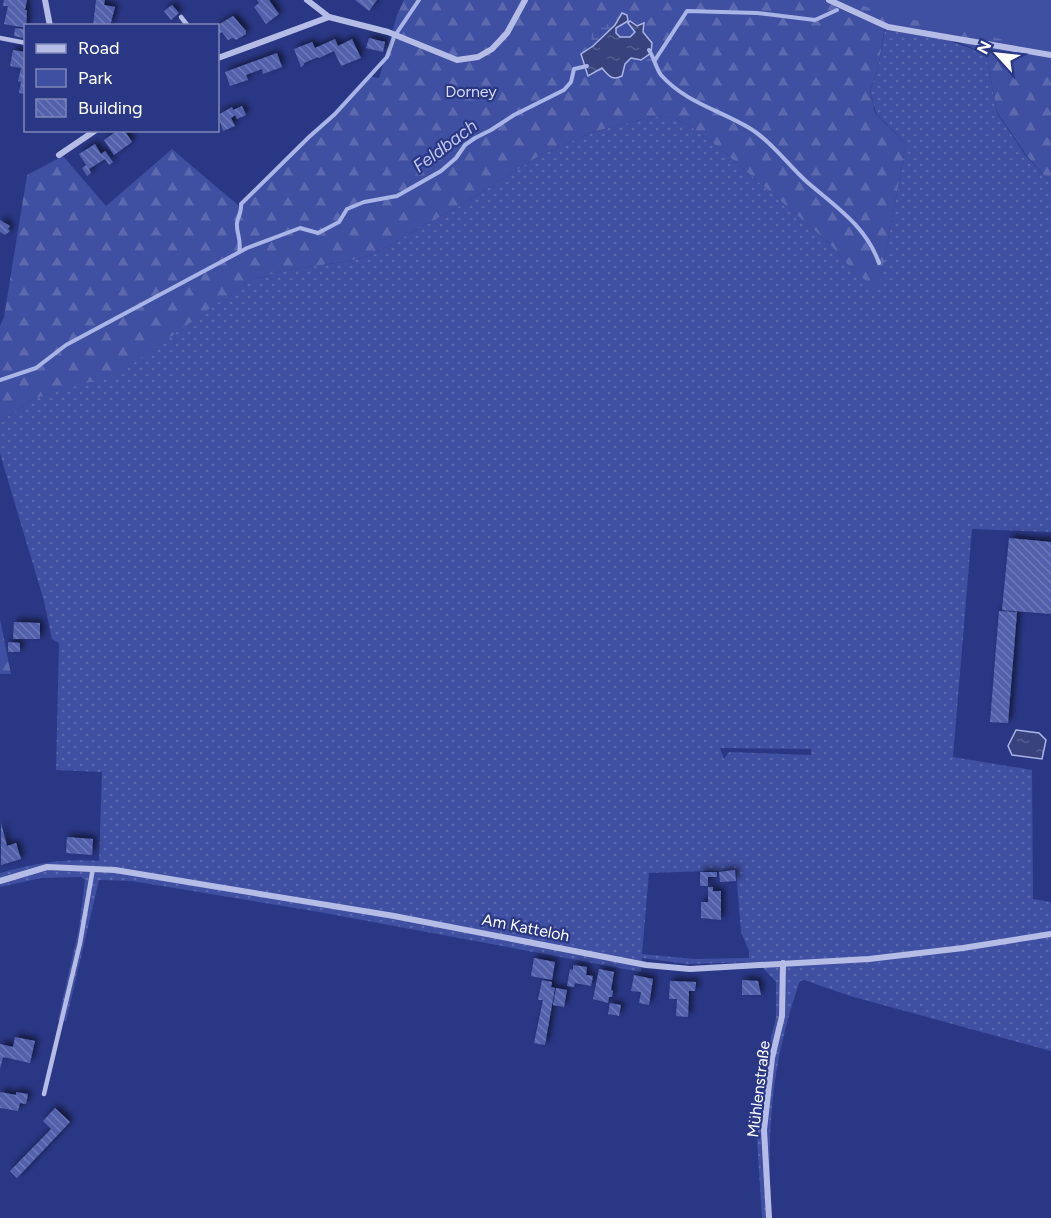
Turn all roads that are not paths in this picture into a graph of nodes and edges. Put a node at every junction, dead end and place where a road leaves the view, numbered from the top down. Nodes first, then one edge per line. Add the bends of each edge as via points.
1 (45, 0) edge
2 (307, 0) edge
3 (525, 0) edge
4 (829, 0) edge
5 (329, 16) junction
6 (181, 17) dead end
7 (50, 24) edge
8 (186, 24) edge
9 (0, 38) edge
10 (24, 43) edge
11 (1051, 55) edge
12 (219, 58) edge
13 (93, 132) edge
14 (59, 155) dead end
15 (93, 868) junction
16 (0, 881) edge
17 (1051, 934) edge
18 (783, 963) junction
19 (44, 1094) dead end
20 (769, 1218) edge

1 - 7 street
2 - 5 street
3 - 5 street via 507,33 492,49 478,57 457,60 388,32
4 - 11 street via 888,27
5 - 12 street
6 - 8 lane
9 - 10 lane
13 - 14 street
15 - 16 street, Am Katteloh via 47,867
15 - 18 street, Am Katteloh via 157,875 394,916 646,965 690,969
15 - 19 lane via 80,943
17 - 18 street, Am Katteloh via 868,959
18 - 20 street, Mühlenstraße via 782,1016 772,1059 764,1130

